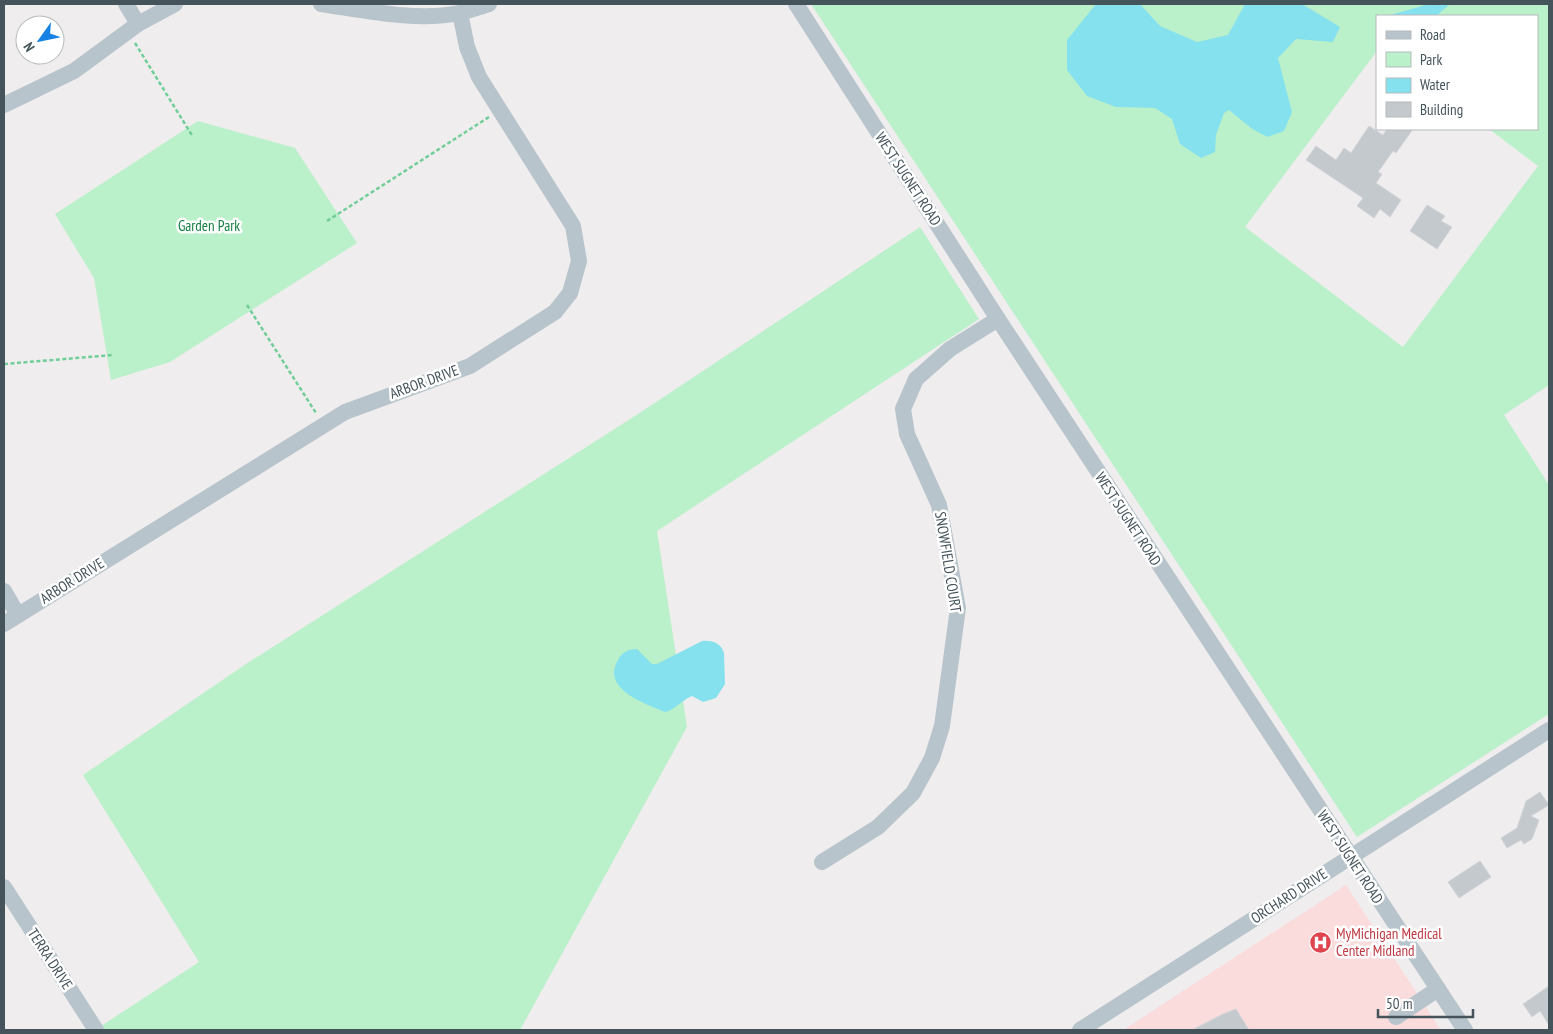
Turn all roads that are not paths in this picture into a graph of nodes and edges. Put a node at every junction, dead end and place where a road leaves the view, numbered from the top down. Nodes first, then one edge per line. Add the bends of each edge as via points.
1 (126, 4) edge
2 (175, 4) edge
3 (321, 4) edge
4 (489, 4) edge
5 (796, 4) edge
6 (460, 13) junction
7 (132, 28) junction
8 (4, 106) edge
9 (998, 319) junction
10 (4, 591) edge
11 (11, 620) edge
12 (1549, 730) edge
13 (1350, 857) junction
14 (822, 862) dead end
15 (4, 887) edge
16 (1438, 989) junction
17 (1396, 1017) dead end
18 (1102, 1024) edge
19 (96, 1030) edge
20 (1080, 1030) edge
21 (1465, 1030) edge

1 - 7 street
2 - 7 street
3 - 6 street via 415,14
4 - 6 street
5 - 9 street, WEST SUGNET ROAD
6 - 11 street, ARBOR DRIVE via 467,47 480,77 573,226 579,261 570,293 555,312 470,366 346,412
7 - 8 street via 74,71
9 - 13 street, WEST SUGNET ROAD
9 - 14 street, SNOWFIELD COURT via 950,349 916,379 903,409 907,434 939,505 958,608 942,726 932,758 913,793 885,820
10 - 11 street
12 - 13 street, ORCHARD DRIVE
13 - 16 street, WEST SUGNET ROAD
13 - 18 street, ORCHARD DRIVE
15 - 19 street, TERRA DRIVE
16 - 17 street
16 - 21 street, WEST SUGNET ROAD
18 - 20 street, ORCHARD DRIVE

